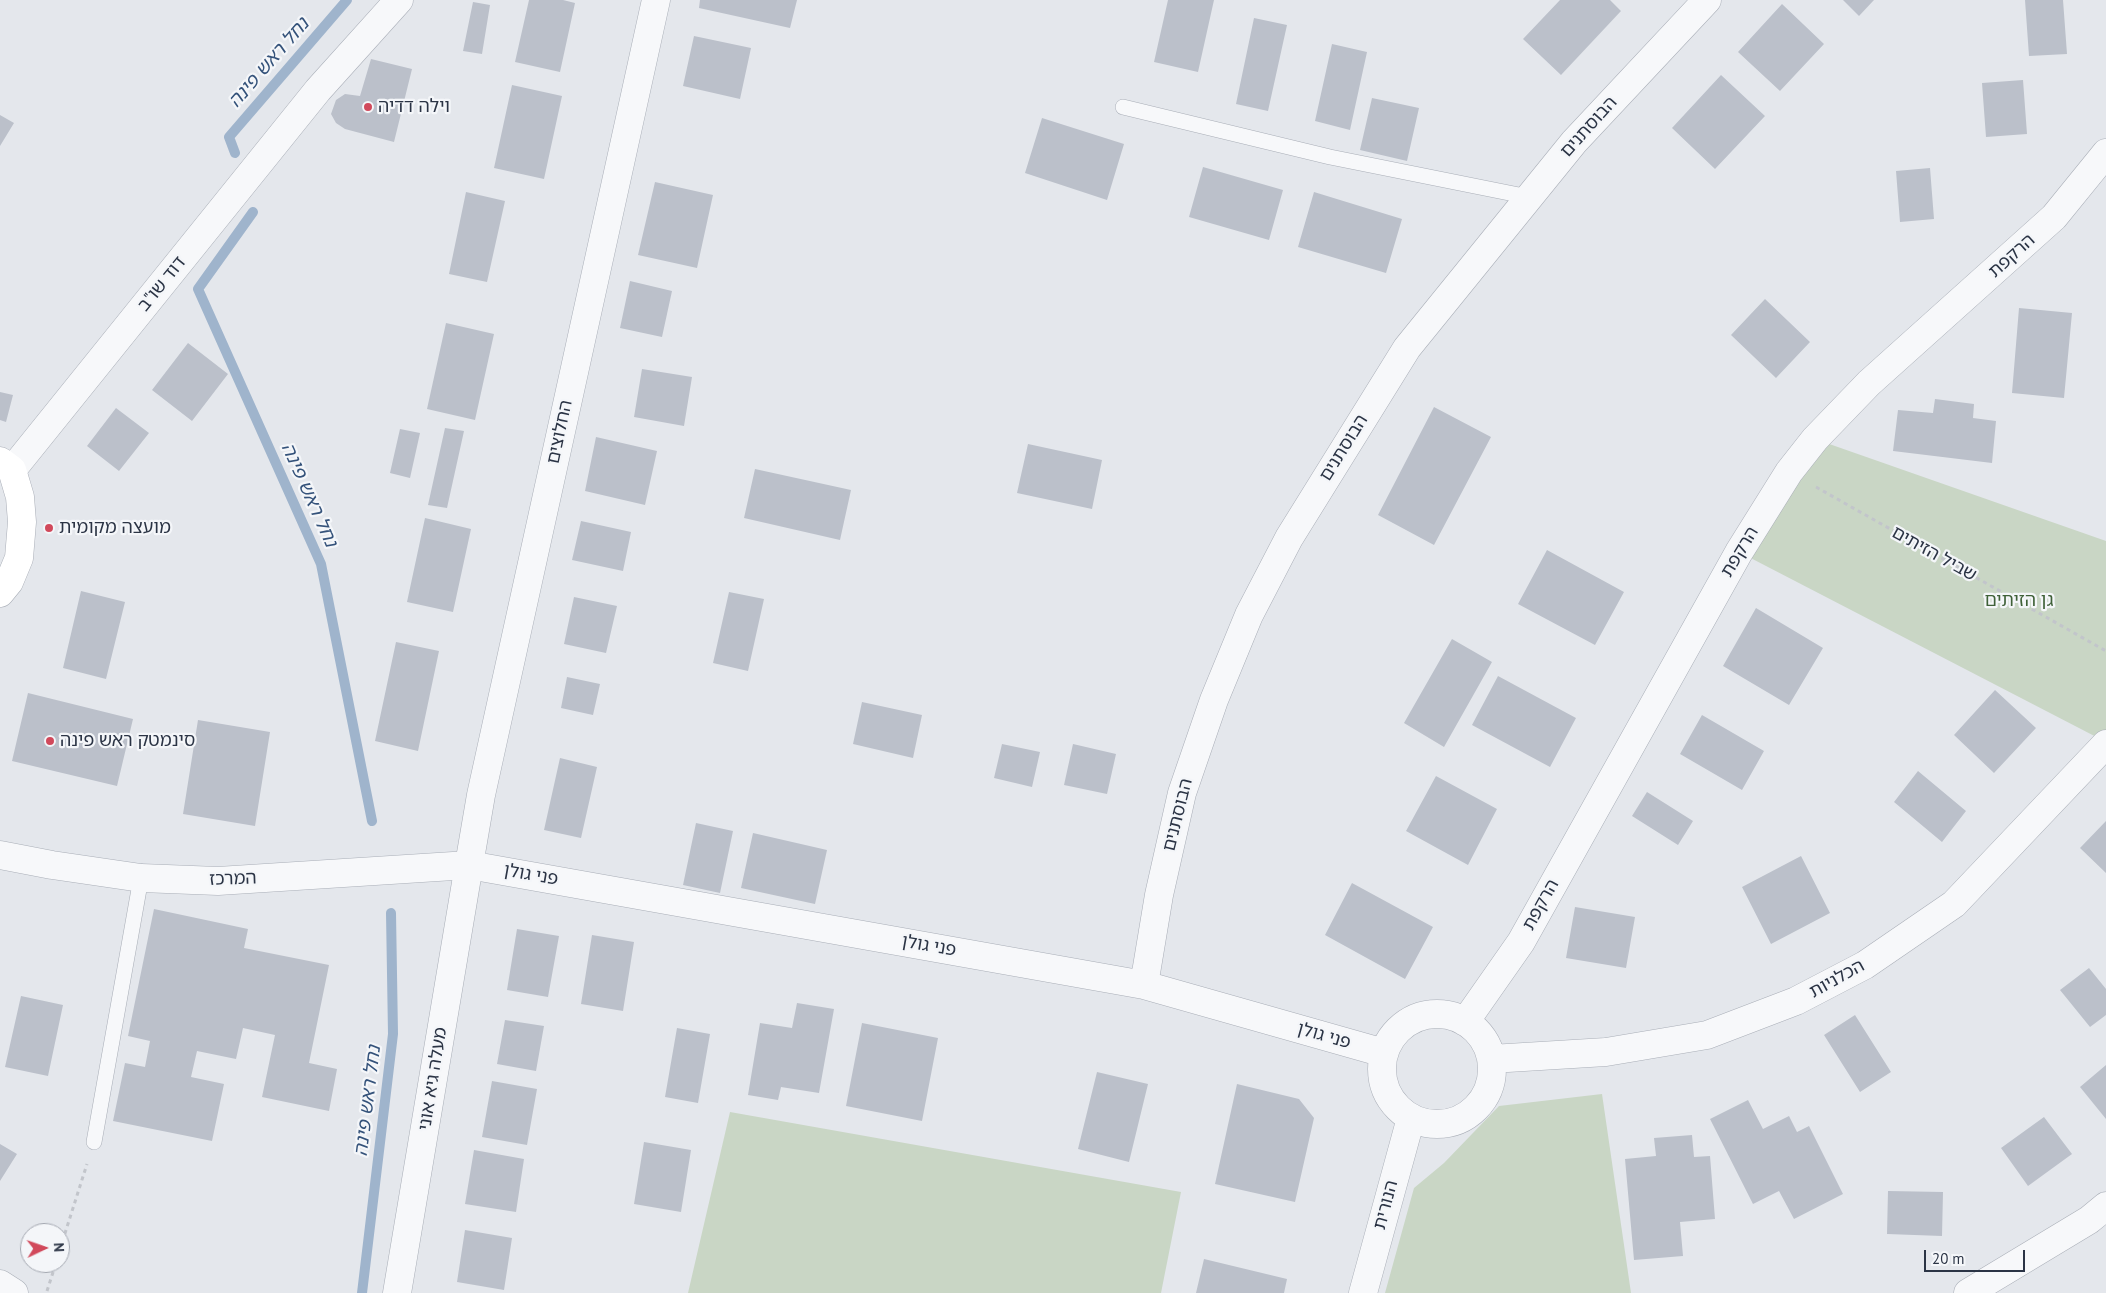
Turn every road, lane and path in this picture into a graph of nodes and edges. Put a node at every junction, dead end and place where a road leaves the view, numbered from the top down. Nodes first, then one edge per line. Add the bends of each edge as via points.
1 (656, 0) edge
2 (1707, 0) edge
3 (397, 1) edge
4 (1123, 107) dead end
5 (2106, 152) edge
6 (1529, 197) junction
7 (6, 466) edge
8 (1789, 472) junction
9 (0, 593) edge
10 (2106, 651) edge
11 (2106, 744) edge
12 (0, 855) edge
13 (468, 865) junction
14 (141, 878) junction
15 (1144, 985) junction
16 (1465, 1022) junction
17 (1384, 1053) junction
18 (1491, 1059) junction
19 (1411, 1118) junction
20 (94, 1142) joint
21 (2106, 1206) edge
22 (68, 1223) edge
23 (53, 1273) edge
24 (0, 1284) edge
25 (14, 1293) edge
26 (46, 1293) edge
27 (397, 1293) edge
28 (1363, 1293) edge
29 (1968, 1293) edge

1 - 13 street, החלוצים
2 - 6 street, הבוסתנים via 1574,142
3 - 7 street, דוד שו"ב via 318,90
4 - 6 lane via 1330,157
5 - 8 street, הרקפת via 2054,217 1869,383 1815,439
6 - 15 street, הבוסתנים via 1407,348 1289,538 1248,614 1182,793 1158,896
7 - 9 main road, דוד שו"ב via 20,497 22,522 20,558
8 - 10 path, שביל הזיתים
8 - 16 street, הרקפת via 1739,552 1520,942
11 - 18 street, הכלניות via 1954,904 1865,965 1796,1001 1708,1035 1606,1052
12 - 14 street, המרכז
13 - 14 street, המרכז via 218,880
13 - 15 street, פני גולן
13 - 27 street, מעלה גיא אוני
14 - 20 lane
15 - 17 street, פני גולן
16 - 17 street via 1450,1015 1417,1017 1402,1026
16 - 18 street via 1486,1044
17 - 19 street via 1382,1072 1386,1090 1401,1111
18 - 19 street via 1491,1077 1486,1094 1476,1108 1445,1124 1428,1124
19 - 28 street, הנורית
20 - 22 path
21 - 29 street via 2089,1220
23 - 26 path
24 - 25 street

